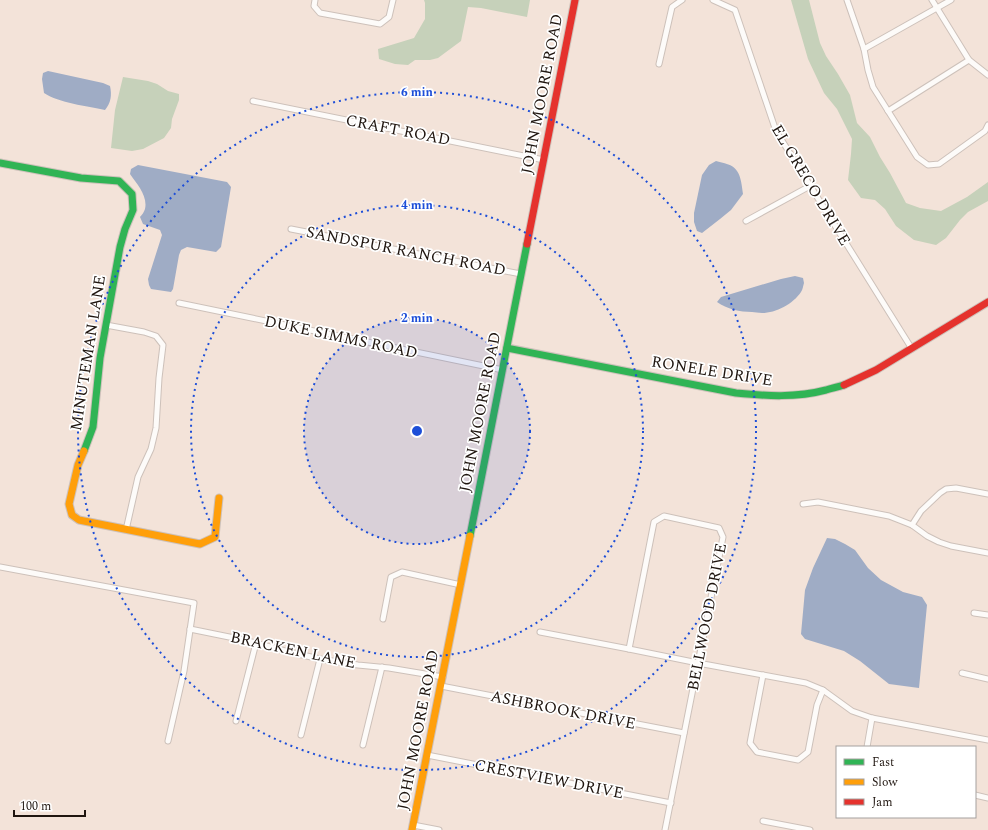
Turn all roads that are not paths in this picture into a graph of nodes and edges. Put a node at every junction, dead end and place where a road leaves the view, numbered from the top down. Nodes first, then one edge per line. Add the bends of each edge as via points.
1 (315, 0) edge
2 (393, 0) edge
3 (575, 0) edge
4 (682, 0) edge
5 (713, 0) edge
6 (847, 0) edge
7 (932, 0) edge
8 (951, 0) edge
9 (937, 8) junction
10 (864, 49) junction
11 (969, 60) junction
12 (659, 64) dead end
13 (988, 75) edge
14 (253, 101) dead end
15 (888, 111) junction
16 (988, 125) edge
17 (544, 160) junction
18 (0, 163) edge
19 (810, 186) junction
20 (746, 221) dead end
21 (291, 229) dead end
22 (522, 274) junction
23 (988, 302) edge
24 (179, 303) dead end
25 (106, 325) junction
26 (507, 348) junction
27 (912, 349) junction
28 (503, 370) junction
29 (988, 494) edge
30 (219, 498) dead end
31 (803, 504) dead end
32 (912, 525) junction
33 (126, 530) junction
34 (988, 553) edge
35 (0, 567) edge
36 (461, 585) junction
37 (974, 613) dead end
38 (988, 615) edge
39 (383, 619) dead end
40 (190, 629) junction
41 (540, 632) dead end
42 (256, 643) junction
43 (629, 649) junction
44 (320, 659) junction
45 (698, 663) junction
46 (382, 667) junction
47 (962, 673) dead end
48 (763, 675) junction
49 (443, 677) junction
50 (988, 679) edge
51 (441, 686) junction
52 (823, 690) junction
53 (872, 718) junction
54 (236, 721) dead end
55 (684, 733) junction
56 (301, 735) dead end
57 (988, 740) edge
58 (168, 741) dead end
59 (363, 745) dead end
60 (867, 746) edge
61 (427, 755) junction
62 (976, 795) edge
63 (988, 798) edge
64 (670, 803) junction
65 (763, 821) dead end
66 (412, 827) edge
67 (439, 830) edge
68 (665, 830) edge
69 (810, 830) edge

1 - 2 street via 314,6 320,13 380,24 389,17
3 - 17 street, JOHN MOORE ROAD
4 - 12 street via 672,7
5 - 19 street, EL GRECO DRIVE via 735,10 776,131
6 - 10 street
7 - 9 street
8 - 9 street
9 - 10 street
9 - 11 street
10 - 15 street via 873,87
11 - 13 street
11 - 15 street
14 - 17 street, CRAFT ROAD
15 - 16 street via 917,157 928,165 939,164 985,131
17 - 22 street, JOHN MOORE ROAD
18 - 25 street, MINUTEMAN LANE via 81,178 119,181 132,194 134,210 120,247
19 - 20 street
19 - 27 street, EL GRECO DRIVE
21 - 22 street, SANDSPUR RANCH ROAD
22 - 26 street, JOHN MOORE ROAD
23 - 27 street, RONELE DRIVE
24 - 28 street, DUKE SIMMS ROAD
25 - 33 street, MINUTEMAN LANE via 93,428 78,465 69,504 72,515 79,520
25 - 33 street via 156,336 163,345 156,428 151,449 138,478
26 - 27 street, RONELE DRIVE via 736,393 767,396 818,392 841,386
26 - 28 street, JOHN MOORE ROAD
28 - 36 street, JOHN MOORE ROAD
29 - 32 street via 956,488 946,489 921,511
30 - 33 street, MINUTEMAN LANE via 215,537 200,544
31 - 32 street via 818,502 889,516
32 - 34 street via 939,542
35 - 40 street via 194,603
36 - 39 street via 402,572 391,577
36 - 49 street, JOHN MOORE ROAD
37 - 38 street
40 - 42 street, BRACKEN LANE
40 - 58 street via 184,671
41 - 43 street
42 - 44 street, BRACKEN LANE
42 - 54 street
43 - 45 street
43 - 45 street, BELLWOOD DRIVE via 654,522 664,516 719,528 723,537
44 - 46 street, BRACKEN LANE
44 - 56 street
45 - 48 street
45 - 55 street, BELLWOOD DRIVE
46 - 49 street, BRACKEN LANE
46 - 59 street
47 - 50 street
48 - 52 street
48 - 52 street via 750,743 757,752 798,760 808,752 817,705
49 - 51 street, JOHN MOORE ROAD
51 - 55 street, ASHBROOK DRIVE
51 - 61 street, JOHN MOORE ROAD
52 - 53 street via 852,711
53 - 57 street
53 - 60 street
55 - 64 street, BELLWOOD DRIVE
61 - 64 street, CRESTVIEW DRIVE
61 - 66 street, JOHN MOORE ROAD
62 - 63 street
64 - 68 street, BELLWOOD DRIVE
65 - 69 street
66 - 67 street

